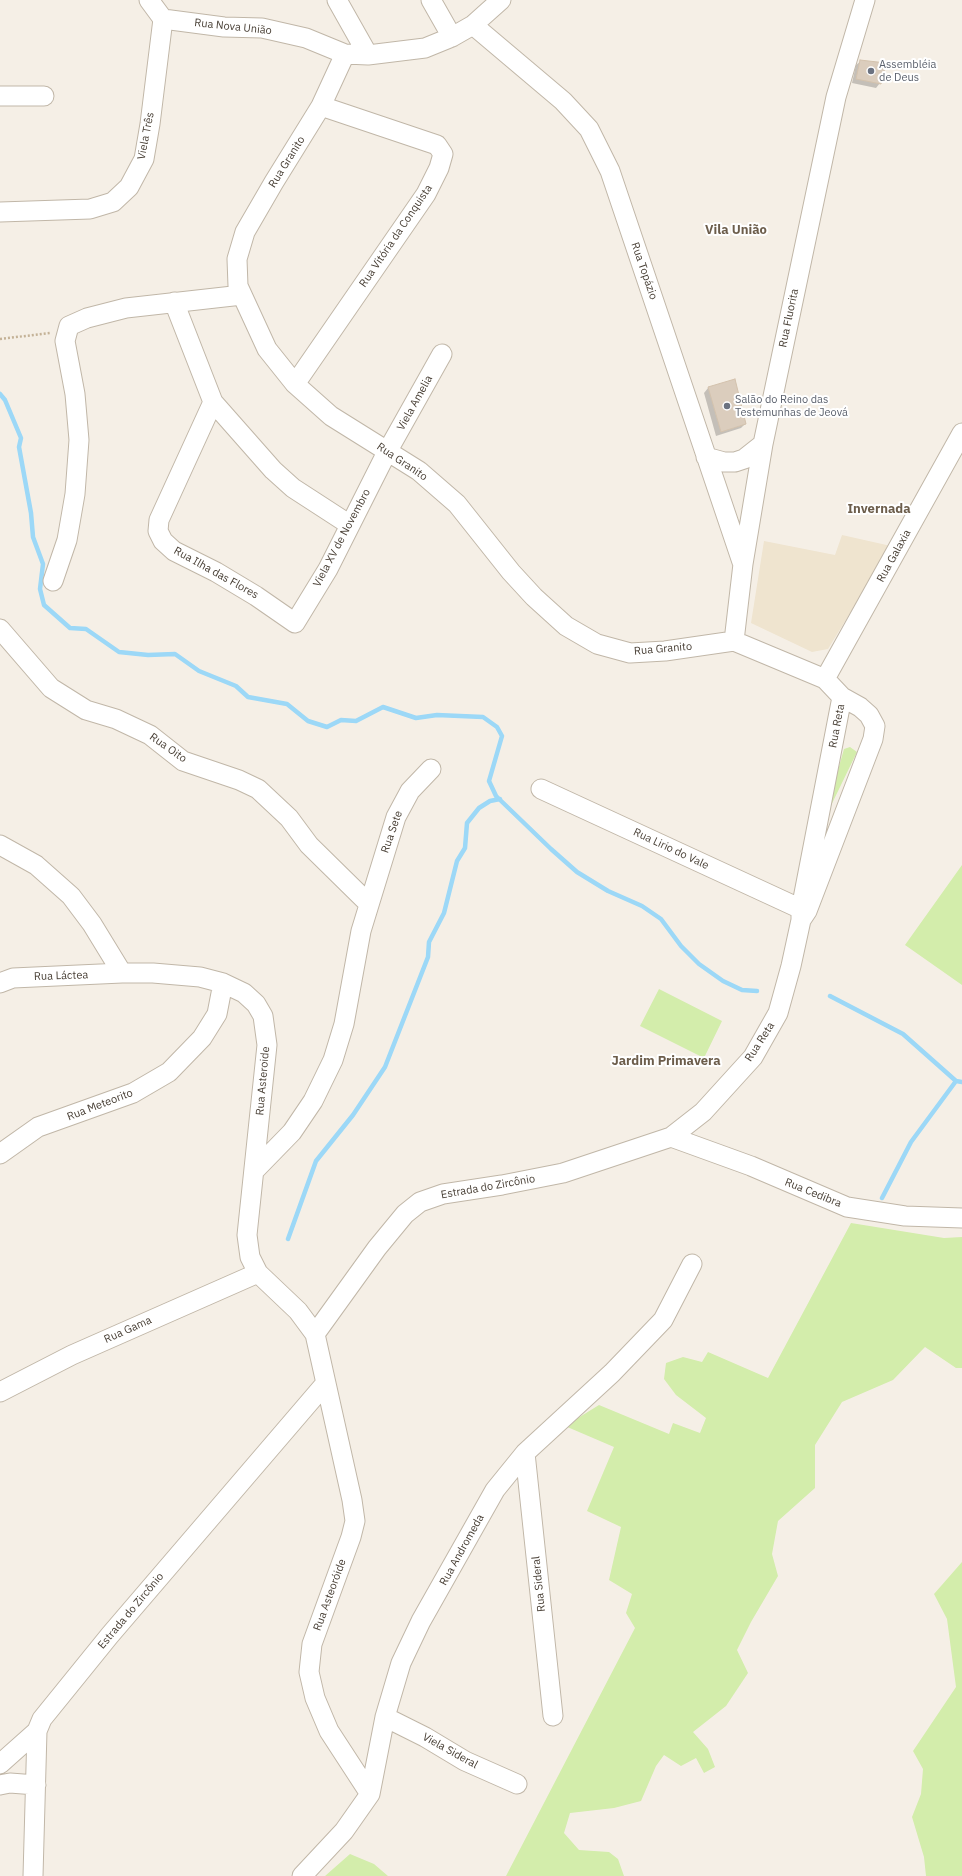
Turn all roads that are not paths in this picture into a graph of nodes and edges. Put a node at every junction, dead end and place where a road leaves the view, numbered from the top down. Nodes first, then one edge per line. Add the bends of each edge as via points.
1 (149, 0) edge
2 (337, 0) edge
3 (431, 0) edge
4 (501, 0) edge
5 (865, 0) edge
6 (163, 19) junction
7 (472, 25) junction
8 (452, 37) junction
9 (345, 54) junction
10 (368, 54) junction
11 (0, 96) edge
12 (44, 96) dead end
13 (321, 106) junction
14 (0, 212) edge
15 (242, 294) junction
16 (174, 302) junction
17 (442, 354) dead end
18 (295, 384) junction
19 (213, 402) junction
20 (962, 433) edge
21 (763, 444) junction
22 (387, 452) junction
23 (706, 457) junction
24 (350, 525) junction
25 (743, 564) junction
26 (53, 581) dead end
27 (295, 623) joint
28 (0, 629) edge
29 (734, 641) junction
30 (825, 679) junction
31 (842, 697) junction
32 (431, 769) dead end
33 (540, 789) dead end
34 (0, 845) edge
35 (368, 903) junction
36 (801, 915) junction
37 (122, 973) junction
38 (0, 983) edge
39 (223, 983) junction
40 (671, 1137) junction
41 (0, 1154) edge
42 (254, 1171) junction
43 (962, 1218) edge
44 (692, 1264) dead end
45 (258, 1273) junction
46 (315, 1334) junction
47 (326, 1384) junction
48 (0, 1392) edge
49 (525, 1453) junction
50 (553, 1716) dead end
51 (385, 1717) junction
52 (37, 1731) junction
53 (0, 1764) edge
54 (517, 1784) dead end
55 (0, 1785) edge
56 (36, 1785) junction
57 (370, 1794) junction
58 (34, 1876) edge
59 (302, 1876) edge

1 - 6 street
2 - 10 street
3 - 8 street
4 - 7 street, Rua Nova União
5 - 21 street, Rua Fluorita via 836,97
6 - 9 street, Rua Nova União via 224,27 262,28 306,38
6 - 14 street, Viela Três via 144,159 129,186 113,202 90,209
7 - 8 street, Rua Nova União
7 - 23 street, Rua Topázio via 563,101 589,129 610,171
8 - 10 street, Rua Nova União via 425,48
9 - 10 street, Rua Nova União
9 - 13 street, Rua Granito
11 - 12 street
13 - 15 street, Rua Granito via 245,232 237,258 238,286
13 - 18 street, Rua Vitória da Conquista via 438,145 443,154 426,194
15 - 16 street
15 - 18 street, Rua Granito via 267,349
16 - 19 street
16 - 26 street via 126,308 87,318 69,326 66,336 79,440 75,494 67,540
17 - 22 street, Viela Amelia
18 - 22 street, Rua Granito via 331,416
19 - 24 street via 273,470 293,488
19 - 27 street, Rua Ilha das Flores via 159,520 158,531 162,541 174,551 216,572
20 - 30 street, Rua Galaxia
21 - 23 street via 744,459 735,462
21 - 25 street, Rua Fluorita
22 - 24 street, Viela XV de Novembro
22 - 29 street, Rua Granito via 419,471 457,504 534,597 566,626 597,644 630,653
23 - 25 street, Rua Topázio
24 - 27 street, Viela XV de Novembro via 328,569
25 - 29 street, Rua Fluorita
28 - 35 street, Rua Oito via 51,688 86,710 116,719 150,735 183,761 258,788 289,818 309,845
29 - 30 street
30 - 31 street, Rua Reta
31 - 36 street, Rua Reta
31 - 36 street, Rua Reta via 869,715 875,726 873,739 807,911
32 - 35 street, Rua Sete via 410,791 402,804
33 - 36 street, Rua Lirio do Vale
34 - 37 street via 36,865 71,896 92,924
35 - 42 street, Rua Sete via 360,931 344,1024 333,1060 313,1101 292,1132
36 - 40 street, Rua Reta via 778,1013 753,1057 703,1112
37 - 38 street, Rua Láctea via 13,978
37 - 39 street, Rua Asteroide via 200,977
39 - 41 street, Rua Meteorito via 217,1014 202,1038 169,1072 133,1093 38,1128
39 - 42 street, Rua Asteroide via 244,993 256,1004 263,1016 266,1045
40 - 43 street, Rua Cedibra via 750,1166 847,1207 905,1216
40 - 46 street, Estrada do Zircônio via 563,1173 502,1186 443,1194 420,1202 405,1214 377,1248
42 - 45 street, Rua Asteroide via 247,1235 250,1257
44 - 49 street, Rua Andromeda via 663,1320 612,1373
45 - 46 street, Rua Asteroide via 298,1311
45 - 48 street, Rua Gama via 72,1355
46 - 47 street, Rua Asteroide
47 - 52 street, Estrada do Zircônio via 110,1635 46,1714
47 - 57 street, Rua Asteoróide via 355,1521 312,1644 309,1672 315,1698 329,1731
49 - 50 street, Rua Sideral
49 - 51 street, Rua Andromeda via 495,1490 421,1621 400,1663
51 - 54 street, Viela Sideral via 465,1761
51 - 57 street, Rua Andromeda
52 - 53 street
52 - 56 street, Estrada do Zircônio
55 - 56 street
56 - 58 street, Estrada do Zircônio
57 - 59 street, Rua Andromeda via 344,1831

